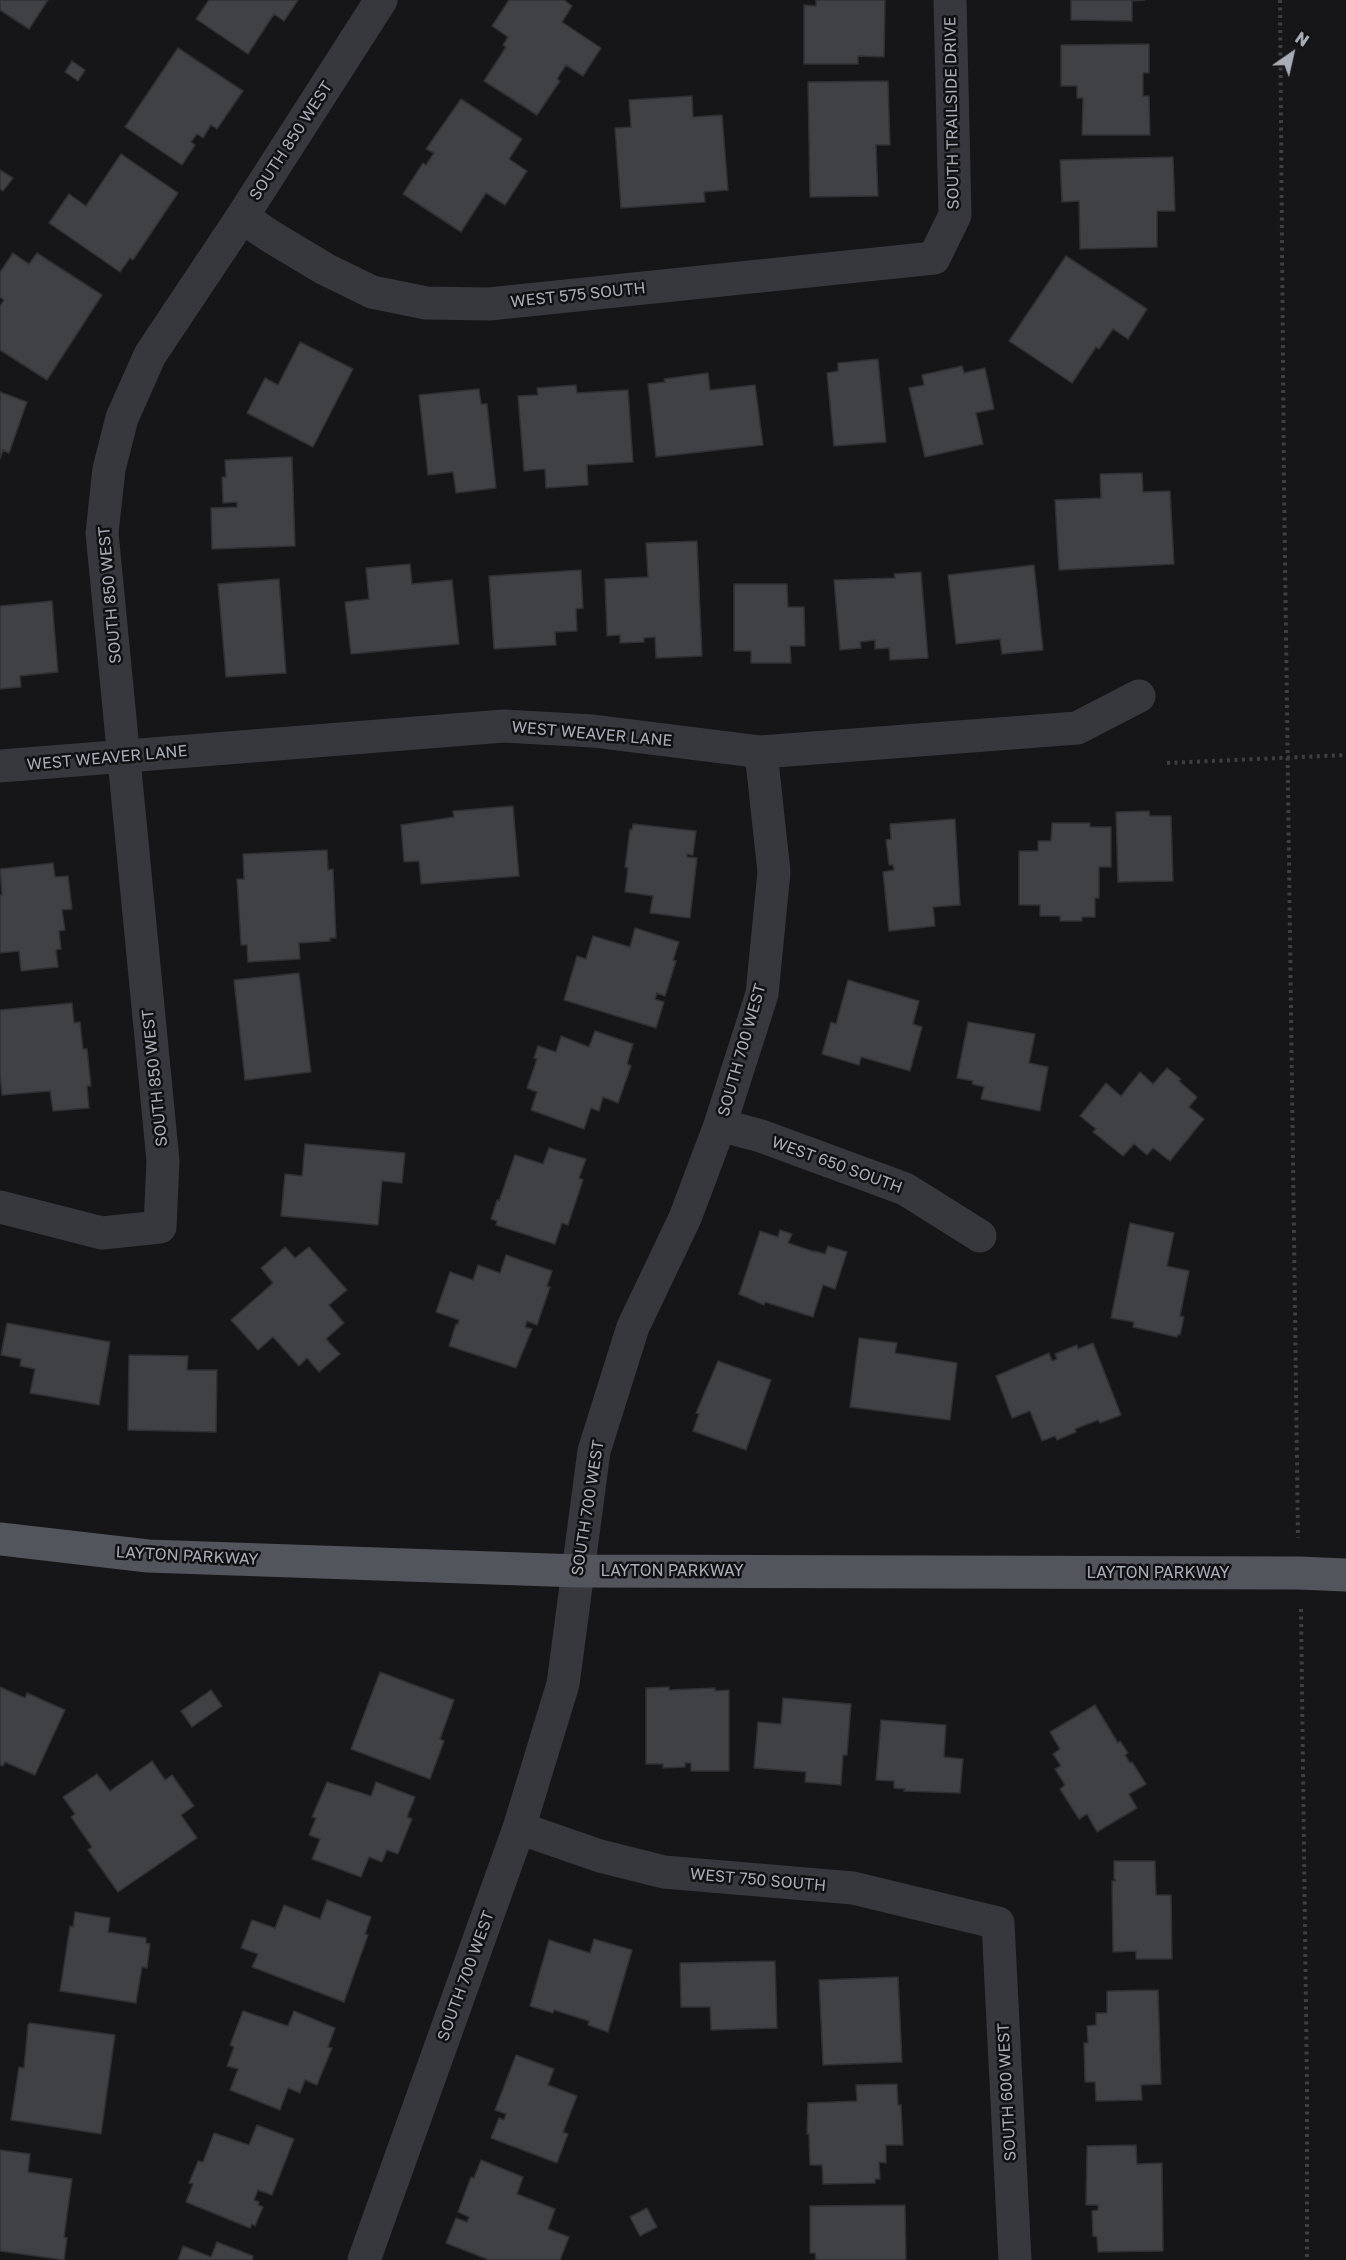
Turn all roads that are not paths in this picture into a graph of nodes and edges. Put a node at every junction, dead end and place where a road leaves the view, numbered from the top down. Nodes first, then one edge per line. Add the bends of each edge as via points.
1 (381, 0) edge
2 (950, 0) edge
3 (242, 217) junction
4 (934, 258) joint
5 (1139, 696) dead end
6 (760, 753) junction
7 (123, 757) junction
8 (0, 766) edge
9 (720, 1125) junction
10 (0, 1207) edge
11 (980, 1236) dead end
12 (0, 1539) edge
13 (579, 1571) junction
14 (1346, 1575) edge
15 (519, 1828) junction
16 (998, 1923) joint
17 (364, 2260) edge
18 (1015, 2260) edge

1 - 3 street, SOUTH 850 WEST
2 - 4 street, SOUTH TRAILSIDE DRIVE via 955,215
3 - 4 street, WEST 575 SOUTH via 326,269 372,292 426,303 489,304
3 - 7 street, SOUTH 850 WEST via 150,355 122,418 109,469 102,533
5 - 6 street, WEST WEAVER LANE via 1077,728
6 - 7 street, WEST WEAVER LANE via 593,731 504,726
6 - 9 street, SOUTH 700 WEST via 774,872 762,994
7 - 8 street, WEST WEAVER LANE
7 - 10 street, SOUTH 850 WEST via 163,1161 160,1227 102,1233
9 - 11 street, WEST 650 SOUTH via 761,1136 905,1189
9 - 13 street, SOUTH 700 WEST via 685,1218 633,1327 601,1428 594,1451
12 - 13 main road, LAYTON PARKWAY via 148,1556
13 - 14 main road, LAYTON PARKWAY
13 - 15 street, SOUTH 700 WEST via 564,1684
15 - 16 street, WEST 750 SOUTH via 600,1856 664,1872 853,1888
15 - 17 street, SOUTH 700 WEST
16 - 18 street, SOUTH 600 WEST

